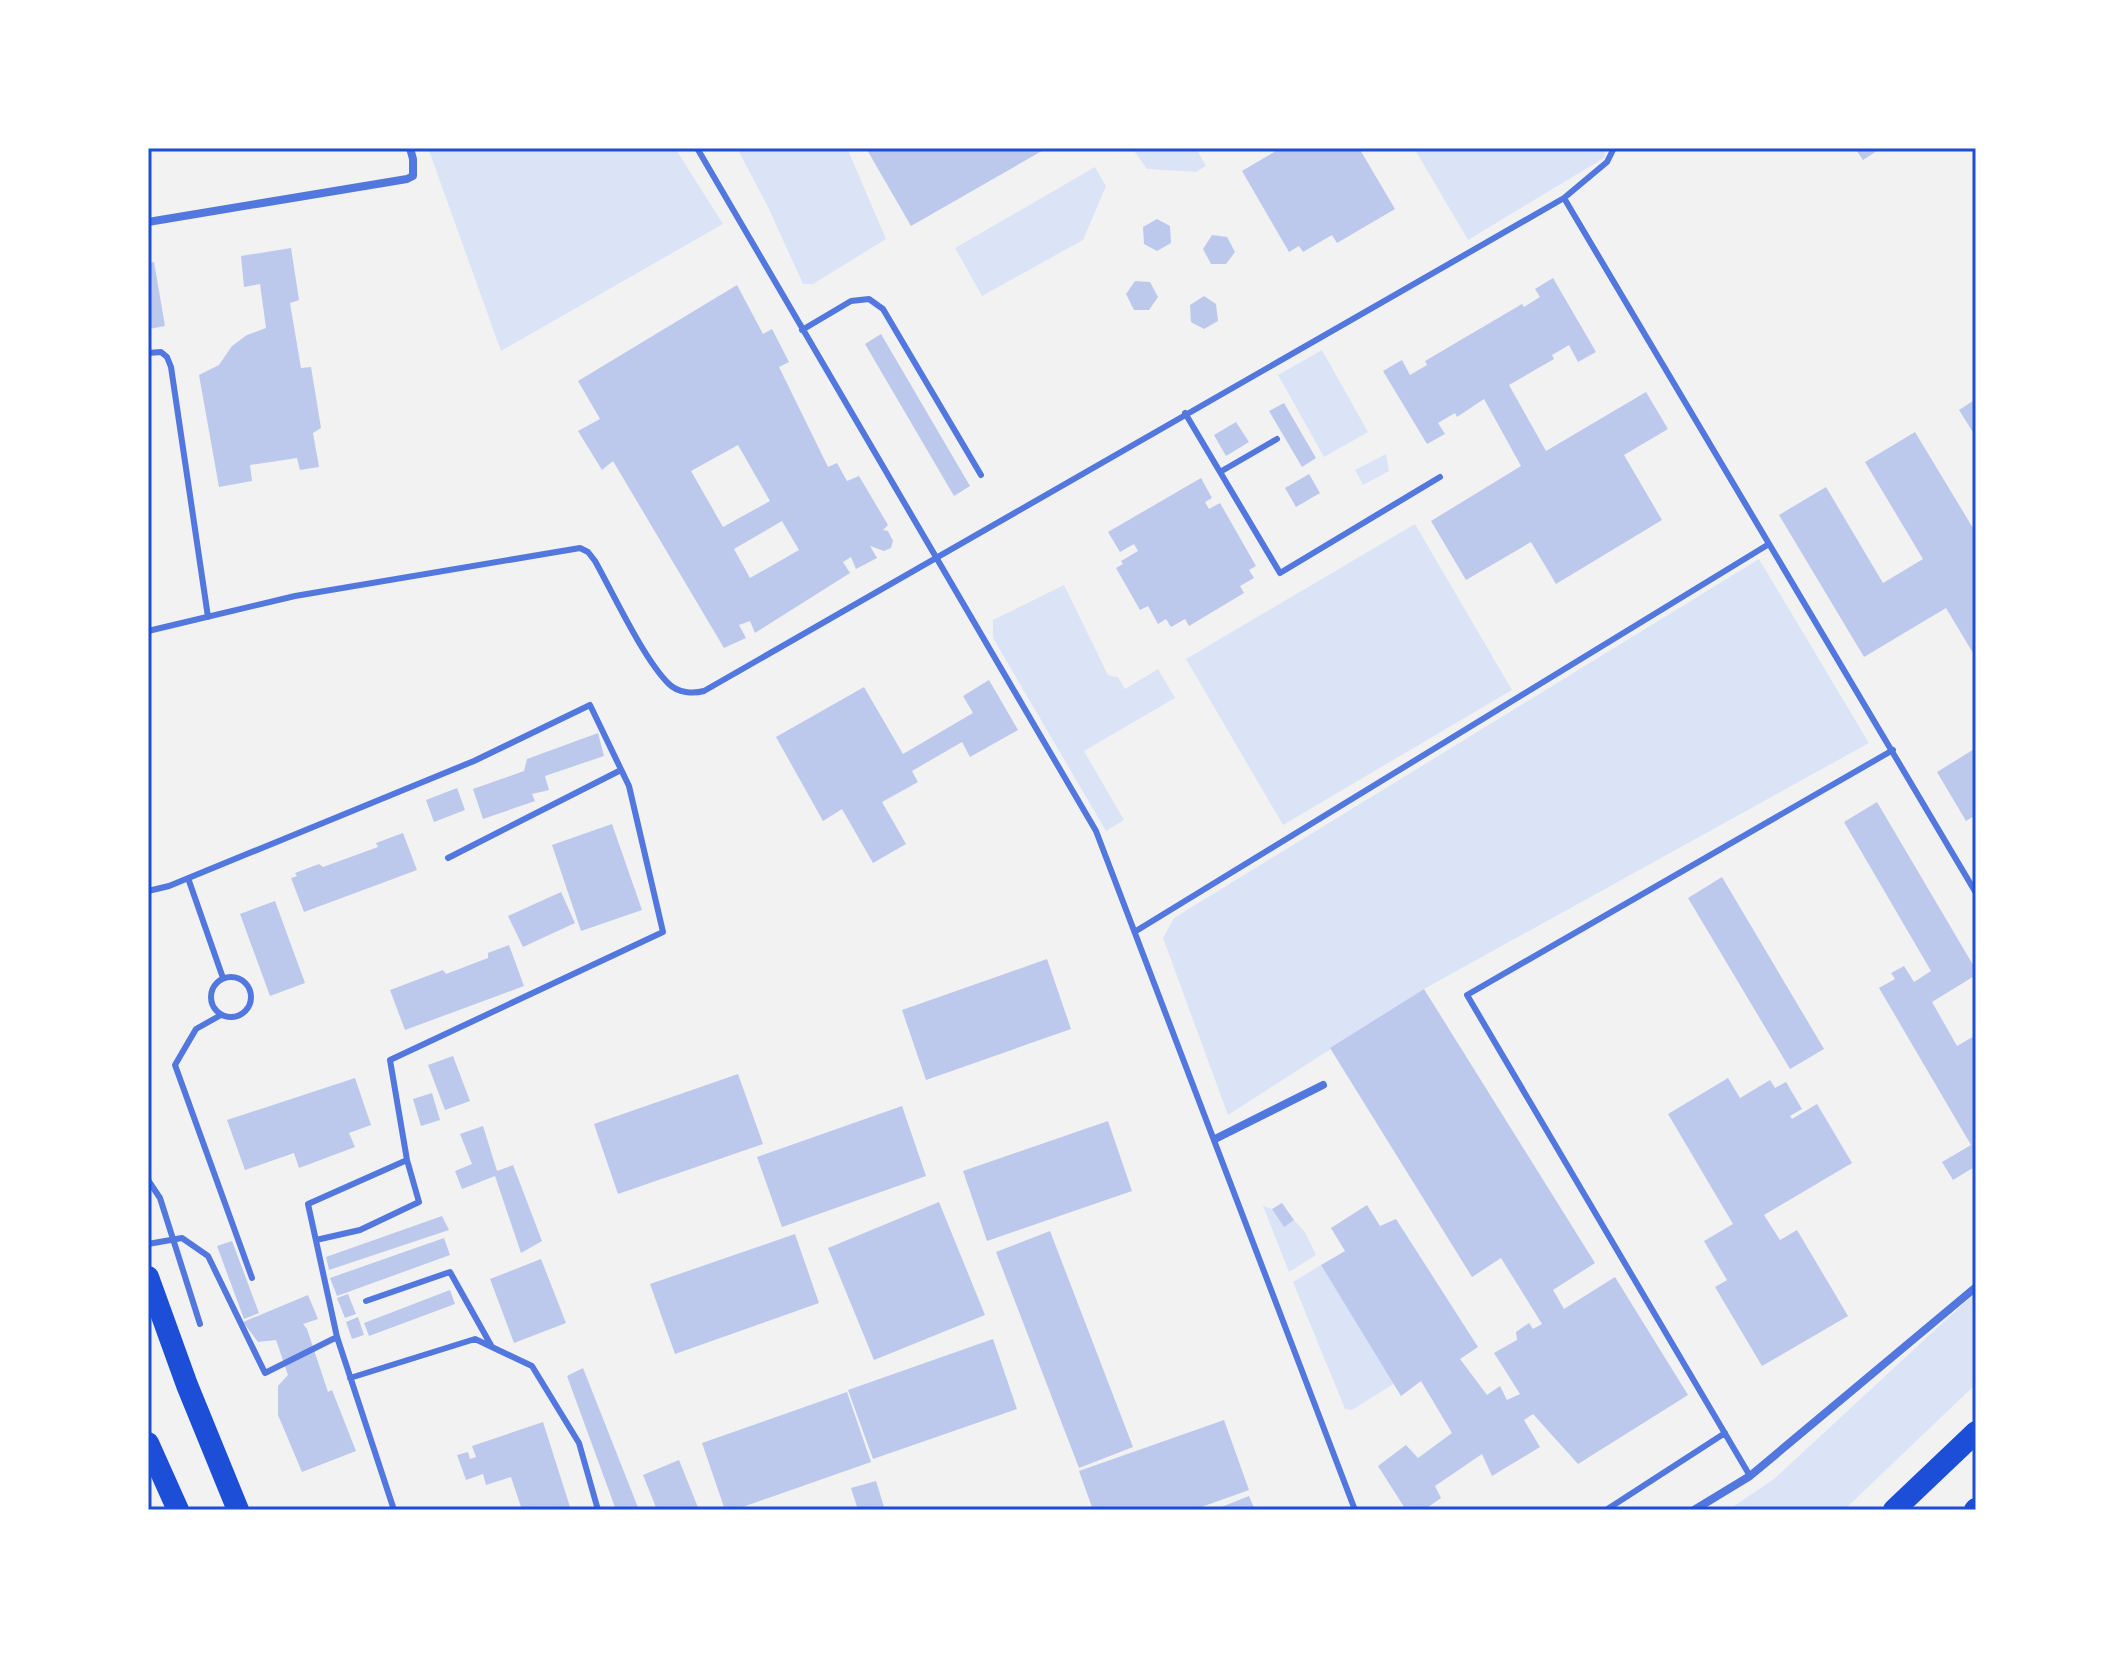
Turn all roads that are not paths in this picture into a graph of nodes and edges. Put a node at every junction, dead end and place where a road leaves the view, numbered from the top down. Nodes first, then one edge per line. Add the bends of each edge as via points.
1 (410, 148) edge
2 (697, 148) edge
3 (1614, 148) edge
4 (1564, 198) junction
5 (148, 222) edge
6 (802, 330) junction
7 (148, 353) edge
8 (1185, 413) junction
9 (1277, 439) dead end
10 (1220, 472) junction
11 (981, 475) dead end
12 (1440, 477) dead end
13 (1769, 544) junction
14 (934, 557) junction
15 (208, 617) junction
16 (148, 631) edge
17 (1893, 750) junction
18 (621, 770) junction
19 (448, 858) dead end
20 (188, 878) junction
21 (148, 891) edge
22 (1976, 893) edge
23 (1136, 931) junction
24 (223, 978) junction
25 (221, 1015) junction
26 (1323, 1085) dead end
27 (1215, 1139) junction
28 (407, 1160) junction
29 (148, 1180) edge
30 (174, 1240) junction
31 (316, 1240) junction
32 (148, 1244) edge
33 (148, 1277) edge
34 (252, 1278) dead end
35 (1976, 1287) edge
36 (366, 1301) dead end
37 (200, 1324) dead end
38 (337, 1337) junction
39 (492, 1347) junction
40 (350, 1378) junction
41 (1976, 1432) edge
42 (1725, 1433) junction
43 (148, 1443) edge
44 (1750, 1476) junction
45 (178, 1510) edge
46 (238, 1510) edge
47 (394, 1510) edge
48 (598, 1510) edge
49 (1355, 1510) edge
50 (1606, 1510) edge
51 (1694, 1510) edge
52 (1894, 1510) edge

1 - 5 street via 414,171 407,179
2 - 6 lane
3 - 4 lane via 1607,162
4 - 8 lane
4 - 13 lane
6 - 11 lane via 851,301 869,299 883,309
6 - 14 lane
7 - 15 lane via 161,352 171,367
8 - 10 lane
8 - 14 lane
9 - 10 lane
10 - 12 lane via 1280,573
13 - 17 lane
13 - 23 lane
14 - 15 lane via 694,694 670,685 595,561 580,548 295,596
14 - 23 lane via 1096,831
15 - 16 lane
17 - 22 lane
17 - 42 lane via 1467,995
18 - 19 lane
18 - 20 lane via 590,705 474,761
18 - 28 lane via 663,932 390,1060
20 - 21 lane
20 - 24 lane
23 - 27 lane
24 - 25 lane via 213,987 211,999
24 - 25 lane via 243,981 251,1000 240,1015
25 - 34 lane via 196,1029 175,1065
26 - 27 street
27 - 49 lane
28 - 31 lane via 308,1204
28 - 31 lane via 419,1202 360,1230
29 - 30 lane
30 - 32 lane
30 - 37 lane
30 - 38 lane via 182,1238 208,1256 265,1373
31 - 38 lane
33 - 46 highway
35 - 44 street
36 - 39 lane via 450,1272
38 - 40 lane
39 - 40 lane via 475,1339
39 - 48 lane via 532,1366 579,1443
40 - 47 lane
41 - 52 highway
42 - 44 lane
42 - 50 lane
43 - 45 highway
44 - 51 street

